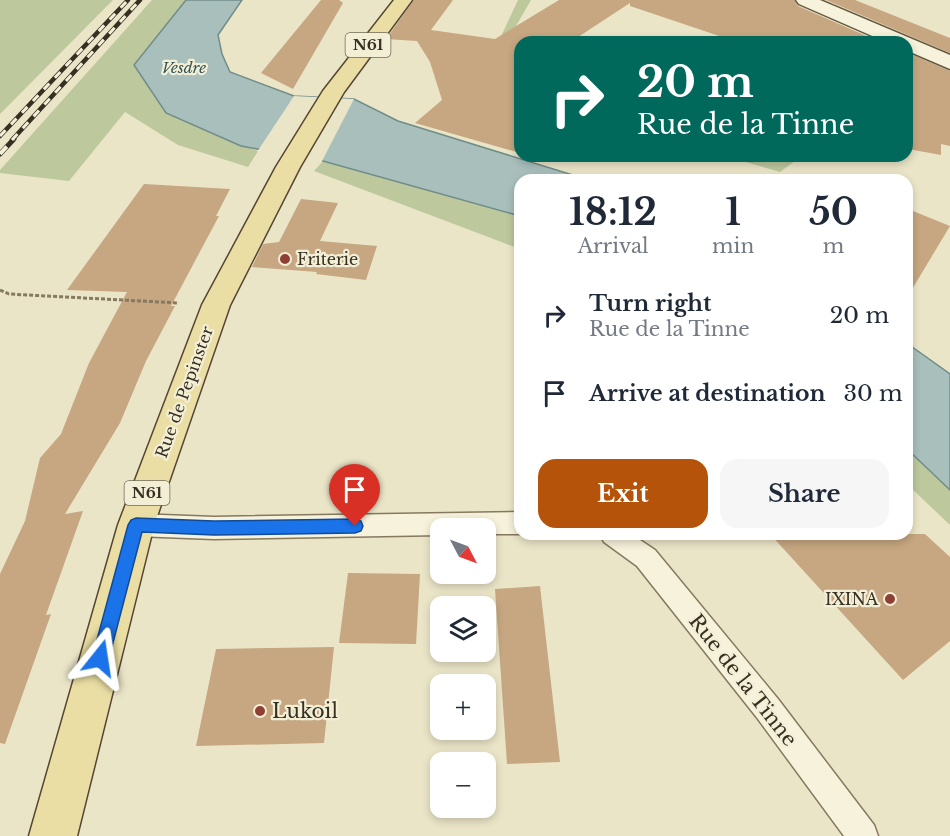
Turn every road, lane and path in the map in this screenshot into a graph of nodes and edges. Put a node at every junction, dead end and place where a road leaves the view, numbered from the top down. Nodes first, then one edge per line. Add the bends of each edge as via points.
1 (403, 0) edge
2 (805, 0) edge
3 (888, 36) edge
4 (913, 46) edge
5 (950, 63) edge
6 (0, 290) edge
7 (216, 305) junction
8 (514, 523) edge
9 (136, 525) junction
10 (620, 540) edge
11 (53, 836) edge
12 (863, 836) edge

1 - 7 main road, Rue de Pepinster / N61 via 334,91 288,167
2 - 3 street
4 - 5 street
6 - 7 path via 9,294
7 - 9 main road, Rue de Pepinster / N61
8 - 9 lane via 214,528
9 - 11 main road, Rue de Pepinster / N61
10 - 12 lane, Rue de la Tinne via 646,558 768,709

